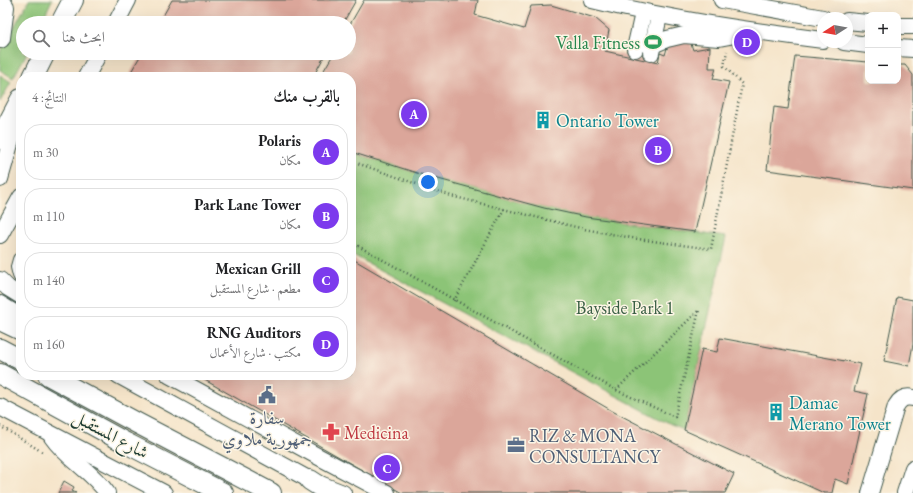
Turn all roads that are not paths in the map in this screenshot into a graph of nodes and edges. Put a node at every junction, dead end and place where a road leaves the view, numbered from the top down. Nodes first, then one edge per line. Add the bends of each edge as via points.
1 (73, 0) edge
2 (128, 0) edge
3 (592, 0) edge
4 (722, 0) edge
5 (4, 8) edge
6 (643, 13) junction
7 (65, 16) edge
8 (120, 16) edge
9 (659, 16) junction
10 (817, 17) edge
11 (853, 22) edge
12 (865, 23) edge
13 (901, 26) edge
14 (913, 26) edge
15 (750, 31) junction
16 (0, 38) edge
17 (817, 39) edge
18 (853, 43) edge
19 (865, 45) edge
20 (901, 48) edge
21 (652, 49) junction
22 (913, 50) edge
23 (42, 60) edge
24 (95, 60) edge
25 (36, 72) edge
26 (89, 72) edge
27 (16, 108) edge
28 (16, 115) edge
29 (0, 139) edge
30 (0, 179) edge
31 (16, 206) edge
32 (0, 235) edge
33 (0, 280) edge
34 (16, 293) edge
35 (0, 304) edge
36 (16, 314) edge
37 (0, 320) edge
38 (16, 328) edge
39 (0, 349) edge
40 (16, 357) edge
41 (0, 374) edge
42 (57, 380) edge
43 (127, 380) edge
44 (178, 380) edge
45 (913, 398) edge
46 (0, 407) edge
47 (49, 433) junction
48 (913, 468) edge
49 (310, 480) junction
50 (107, 493) edge
51 (164, 493) edge
52 (223, 493) edge
53 (271, 493) edge
54 (330, 493) edge
55 (343, 493) edge
56 (387, 493) edge
57 (870, 493) edge
58 (905, 493) edge

1 - 7 main road
2 - 8 street
3 - 6 street
4 - 10 street
5 - 16 main road
6 - 9 street
6 - 21 street via 636,46
9 - 15 street
9 - 21 street
11 - 12 street
13 - 14 street
15 - 17 street
15 - 21 street via 730,37 684,35 667,39
18 - 19 street
20 - 22 street
23 - 25 main road
24 - 26 street
27 - 29 main road
28 - 30 street
31 - 32 street
33 - 34 street
35 - 36 street
37 - 38 main road
39 - 40 main road
41 - 52 main road, شارع المستقبل
42 - 53 main road, شارع المستقبل
43 - 49 street
44 - 56 street
45 - 57 street via 903,398 896,406
46 - 47 street, شارع المستقبل
47 - 50 street via 67,455 95,478
47 - 51 street, شارع المستقبل
48 - 58 street
49 - 54 main road
49 - 55 street

